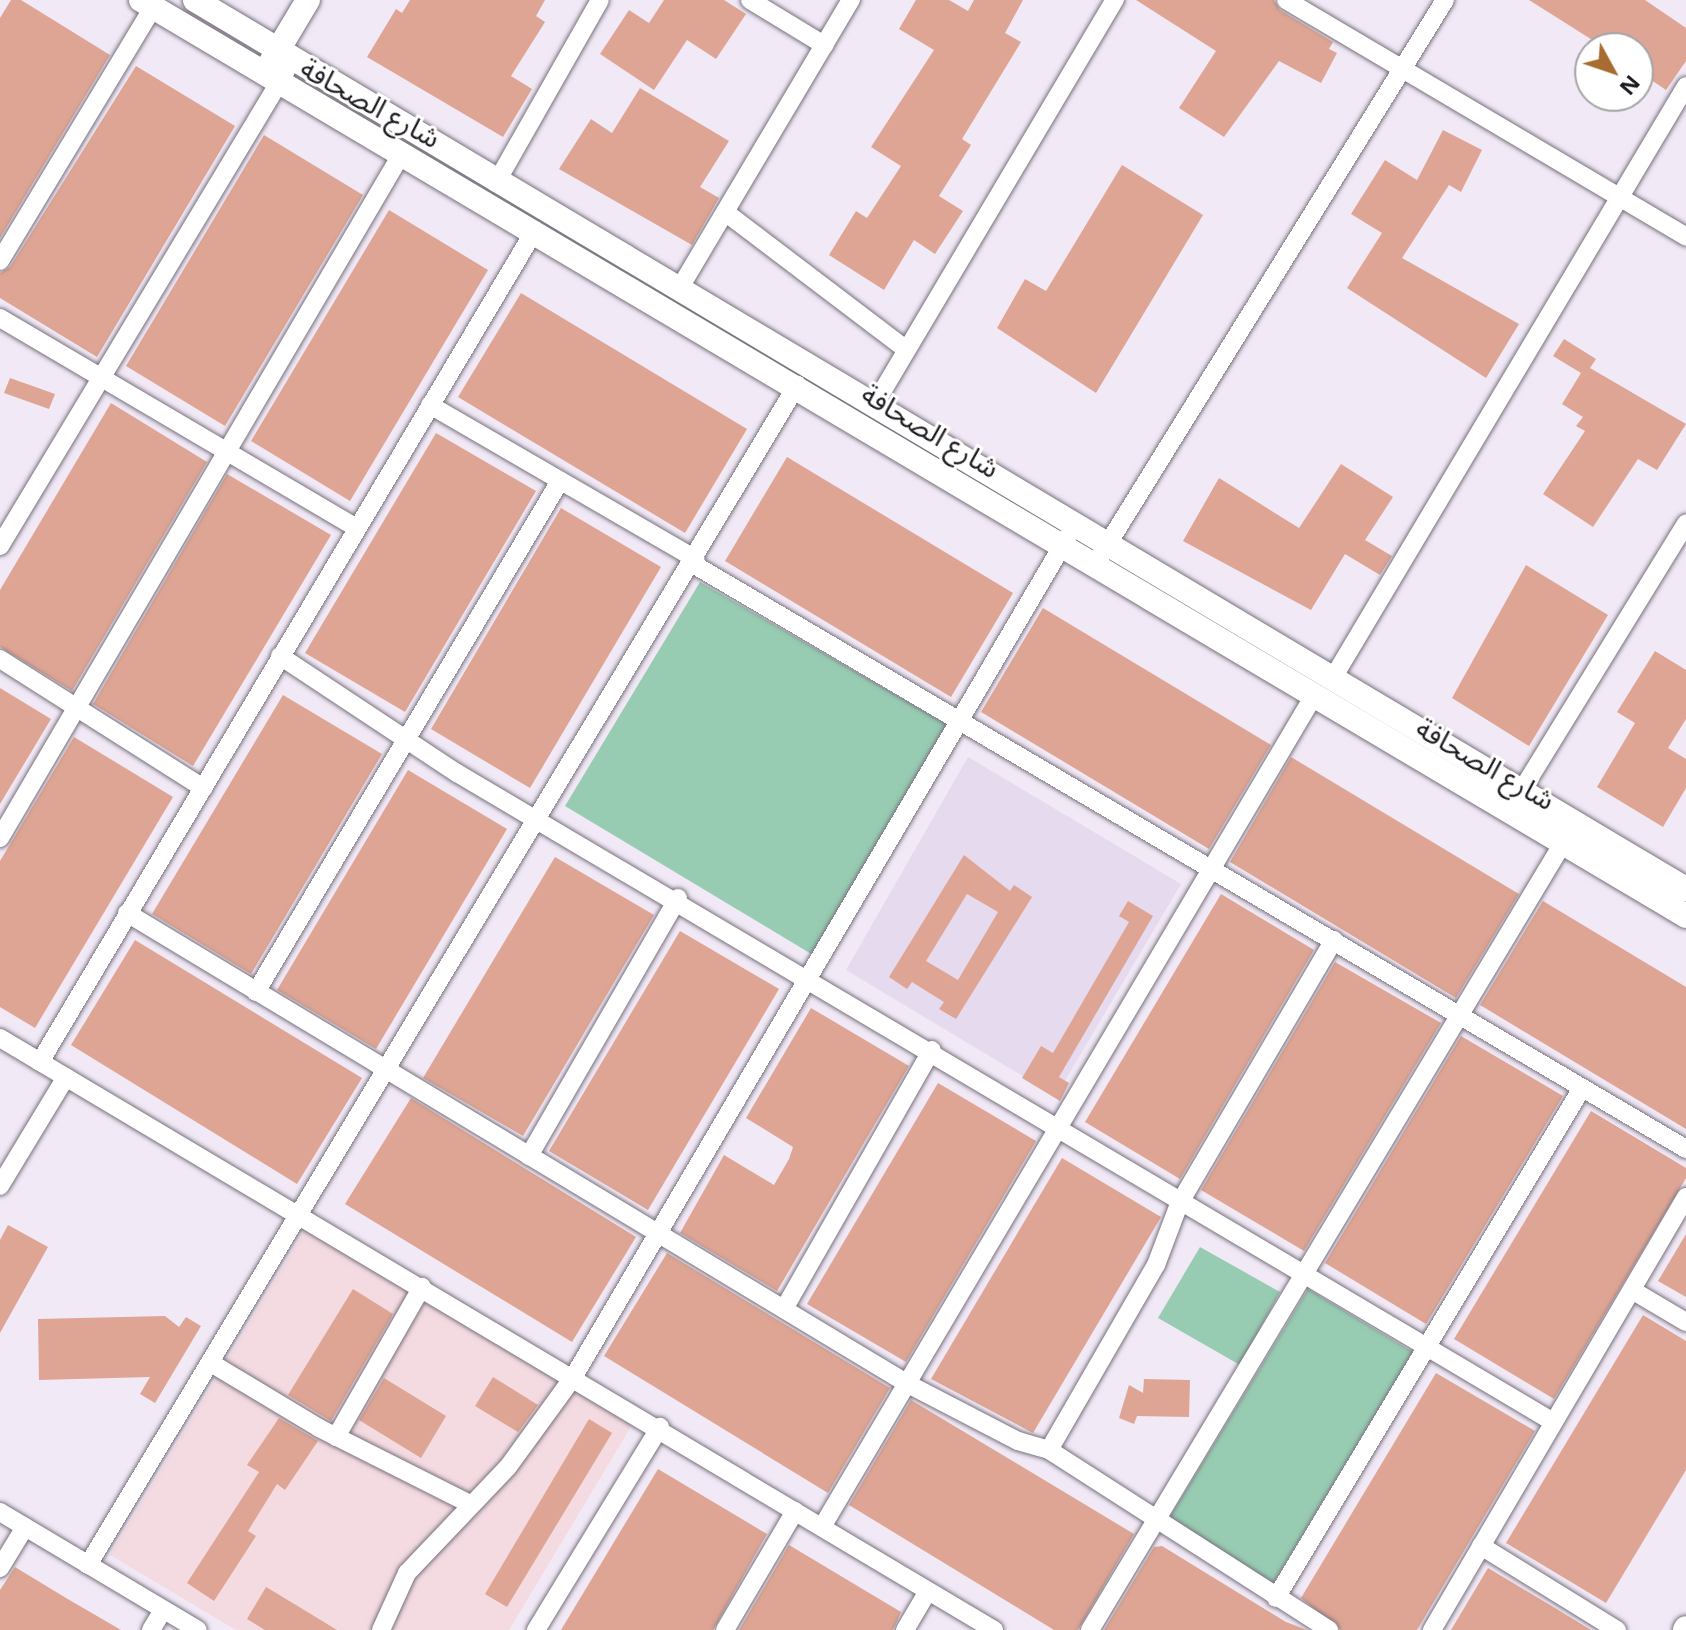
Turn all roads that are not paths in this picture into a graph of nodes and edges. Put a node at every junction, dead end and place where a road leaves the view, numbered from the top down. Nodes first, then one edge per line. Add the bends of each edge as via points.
1 (195, 0) edge
2 (308, 0) edge
3 (600, 0) edge
4 (750, 0) edge
5 (851, 0) edge
6 (1115, 0) edge
7 (1286, 0) edge
8 (1445, 0) edge
9 (147, 4) edge
10 (824, 45) junction
11 (286, 54) junction
12 (1404, 69) junction
13 (270, 79) junction
14 (1686, 86) edge
15 (402, 153) junction
16 (496, 183) junction
17 (1620, 198) junction
18 (725, 212) junction
19 (535, 230) junction
20 (1686, 237) edge
21 (0, 261) edge
22 (678, 291) junction
23 (0, 318) edge
24 (907, 350) junction
25 (100, 377) junction
26 (797, 385) junction
27 (430, 405) junction
28 (873, 407) junction
29 (227, 452) junction
30 (560, 481) junction
31 (1686, 523) edge
32 (356, 528) junction
33 (1068, 536) junction
34 (0, 546) edge
35 (1102, 554) junction
36 (695, 562) junction
37 (280, 656) junction
38 (0, 659) edge
39 (1333, 678) junction
40 (1313, 697) junction
41 (77, 709) junction
42 (959, 726) junction
43 (406, 734) junction
44 (203, 788) junction
45 (1522, 790) junction
46 (539, 818) junction
47 (0, 838) edge
48 (1563, 843) junction
49 (1212, 869) junction
50 (1686, 889) edge
51 (678, 898) junction
52 (127, 913) junction
53 (1686, 916) edge
54 (1334, 940) junction
55 (808, 976) junction
56 (256, 992) junction
57 (1459, 1013) junction
58 (0, 1038) edge
59 (932, 1050) junction
60 (40, 1062) junction
61 (388, 1071) junction
62 (66, 1077) junction
63 (1582, 1088) junction
64 (1056, 1127) junction
65 (1686, 1149) edge
66 (529, 1156) junction
67 (0, 1186) edge
68 (1686, 1197) edge
69 (1179, 1204) junction
70 (301, 1215) junction
71 (658, 1233) junction
72 (1302, 1277) junction
73 (422, 1287) junction
74 (1632, 1290) junction
75 (784, 1309) junction
76 (1686, 1322) edge
77 (1428, 1347) junction
78 (211, 1363) junction
79 (574, 1376) junction
80 (906, 1383) junction
81 (1552, 1421) junction
82 (660, 1427) junction
83 (336, 1437) junction
84 (1049, 1450) junction
85 (470, 1504) junction
86 (795, 1511) junction
87 (0, 1512) edge
88 (1156, 1517) junction
89 (25, 1527) junction
90 (822, 1527) junction
91 (1481, 1546) junction
92 (88, 1565) junction
93 (0, 1568) edge
94 (928, 1591) junction
95 (1276, 1598) junction
96 (163, 1610) junction
97 (151, 1630) edge
98 (198, 1630) edge
99 (381, 1630) edge
100 (536, 1630) edge
101 (725, 1630) edge
102 (905, 1630) edge
103 (994, 1630) edge
104 (1090, 1630) edge
105 (1329, 1630) edge
106 (1432, 1630) edge
107 (1617, 1630) edge

1 - 11 main road, شارع الصحافة
2 - 11 main road
3 - 16 street
4 - 10 street
5 - 10 street
6 - 24 street
7 - 12 street
8 - 12 street
9 - 13 main road, شارع الصحافة
9 - 21 street
10 - 18 street
11 - 13 main road
11 - 16 main road, شارع الصحافة
12 - 17 street
12 - 35 street
13 - 15 main road, شارع الصحافة
13 - 25 street
14 - 17 street
15 - 19 main road, شارع الصحافة
15 - 29 street
16 - 22 main road, شارع الصحافة
17 - 20 street
17 - 39 street
18 - 22 street
18 - 24 street
19 - 26 main road, شارع الصحافة
19 - 27 street
22 - 28 main road, شارع الصحافة
23 - 25 street
24 - 28 street
25 - 29 street
25 - 34 street
26 - 33 main road, شارع الصحافة
26 - 36 street
27 - 30 street
27 - 32 street
28 - 33 main road, شارع الصحافة
29 - 32 street
29 - 41 street
30 - 36 street
30 - 43 street
31 - 45 street
32 - 37 street
33 - 35 main road, شارع الصحافة
33 - 42 street
35 - 39 main road, شارع الصحافة
35 - 40 main road, شارع الصحافة
36 - 42 street
36 - 46 street
37 - 43 street
37 - 44 street
38 - 41 street
39 - 45 main road, شارع الصحافة
40 - 48 main road, شارع الصحافة
40 - 49 street
41 - 44 street
41 - 47 street
42 - 49 street
42 - 55 street
43 - 46 street via 457,773
43 - 56 street
44 - 52 street
45 - 50 main road, شارع الصحافة
46 - 51 street
46 - 61 street
48 - 53 main road, شارع الصحافة
48 - 57 street
49 - 54 street
49 - 64 street
51 - 55 street
51 - 66 street
52 - 56 street
52 - 60 street
54 - 57 street
54 - 69 street
55 - 59 street
55 - 71 street
56 - 61 street
57 - 63 street
57 - 72 street
58 - 60 street
59 - 64 street
59 - 75 street
60 - 62 street
61 - 66 street
61 - 70 street
62 - 67 street
62 - 70 street
63 - 65 street
63 - 77 street
64 - 69 street
64 - 80 street
66 - 71 street
68 - 74 street
69 - 72 street
69 - 84 street via 1156,1265
70 - 73 street
70 - 78 street
71 - 75 street
71 - 79 street
72 - 77 street
72 - 88 street
73 - 79 street
73 - 83 street
74 - 76 street
74 - 81 street
75 - 80 street
77 - 81 street
77 - 95 street
78 - 83 street
78 - 92 street
79 - 82 street
79 - 85 street via 538,1432
80 - 84 street via 1018,1441
80 - 90 street
81 - 91 street
82 - 86 street
82 - 100 street
83 - 85 street
84 - 88 street
85 - 99 street via 407,1573
86 - 90 street
86 - 101 street
87 - 89 street
88 - 95 street
88 - 104 street
89 - 92 street
89 - 93 street
90 - 94 street
91 - 106 street
91 - 107 street
92 - 96 street
94 - 102 street
94 - 103 street
95 - 105 street
96 - 97 street
96 - 98 street

